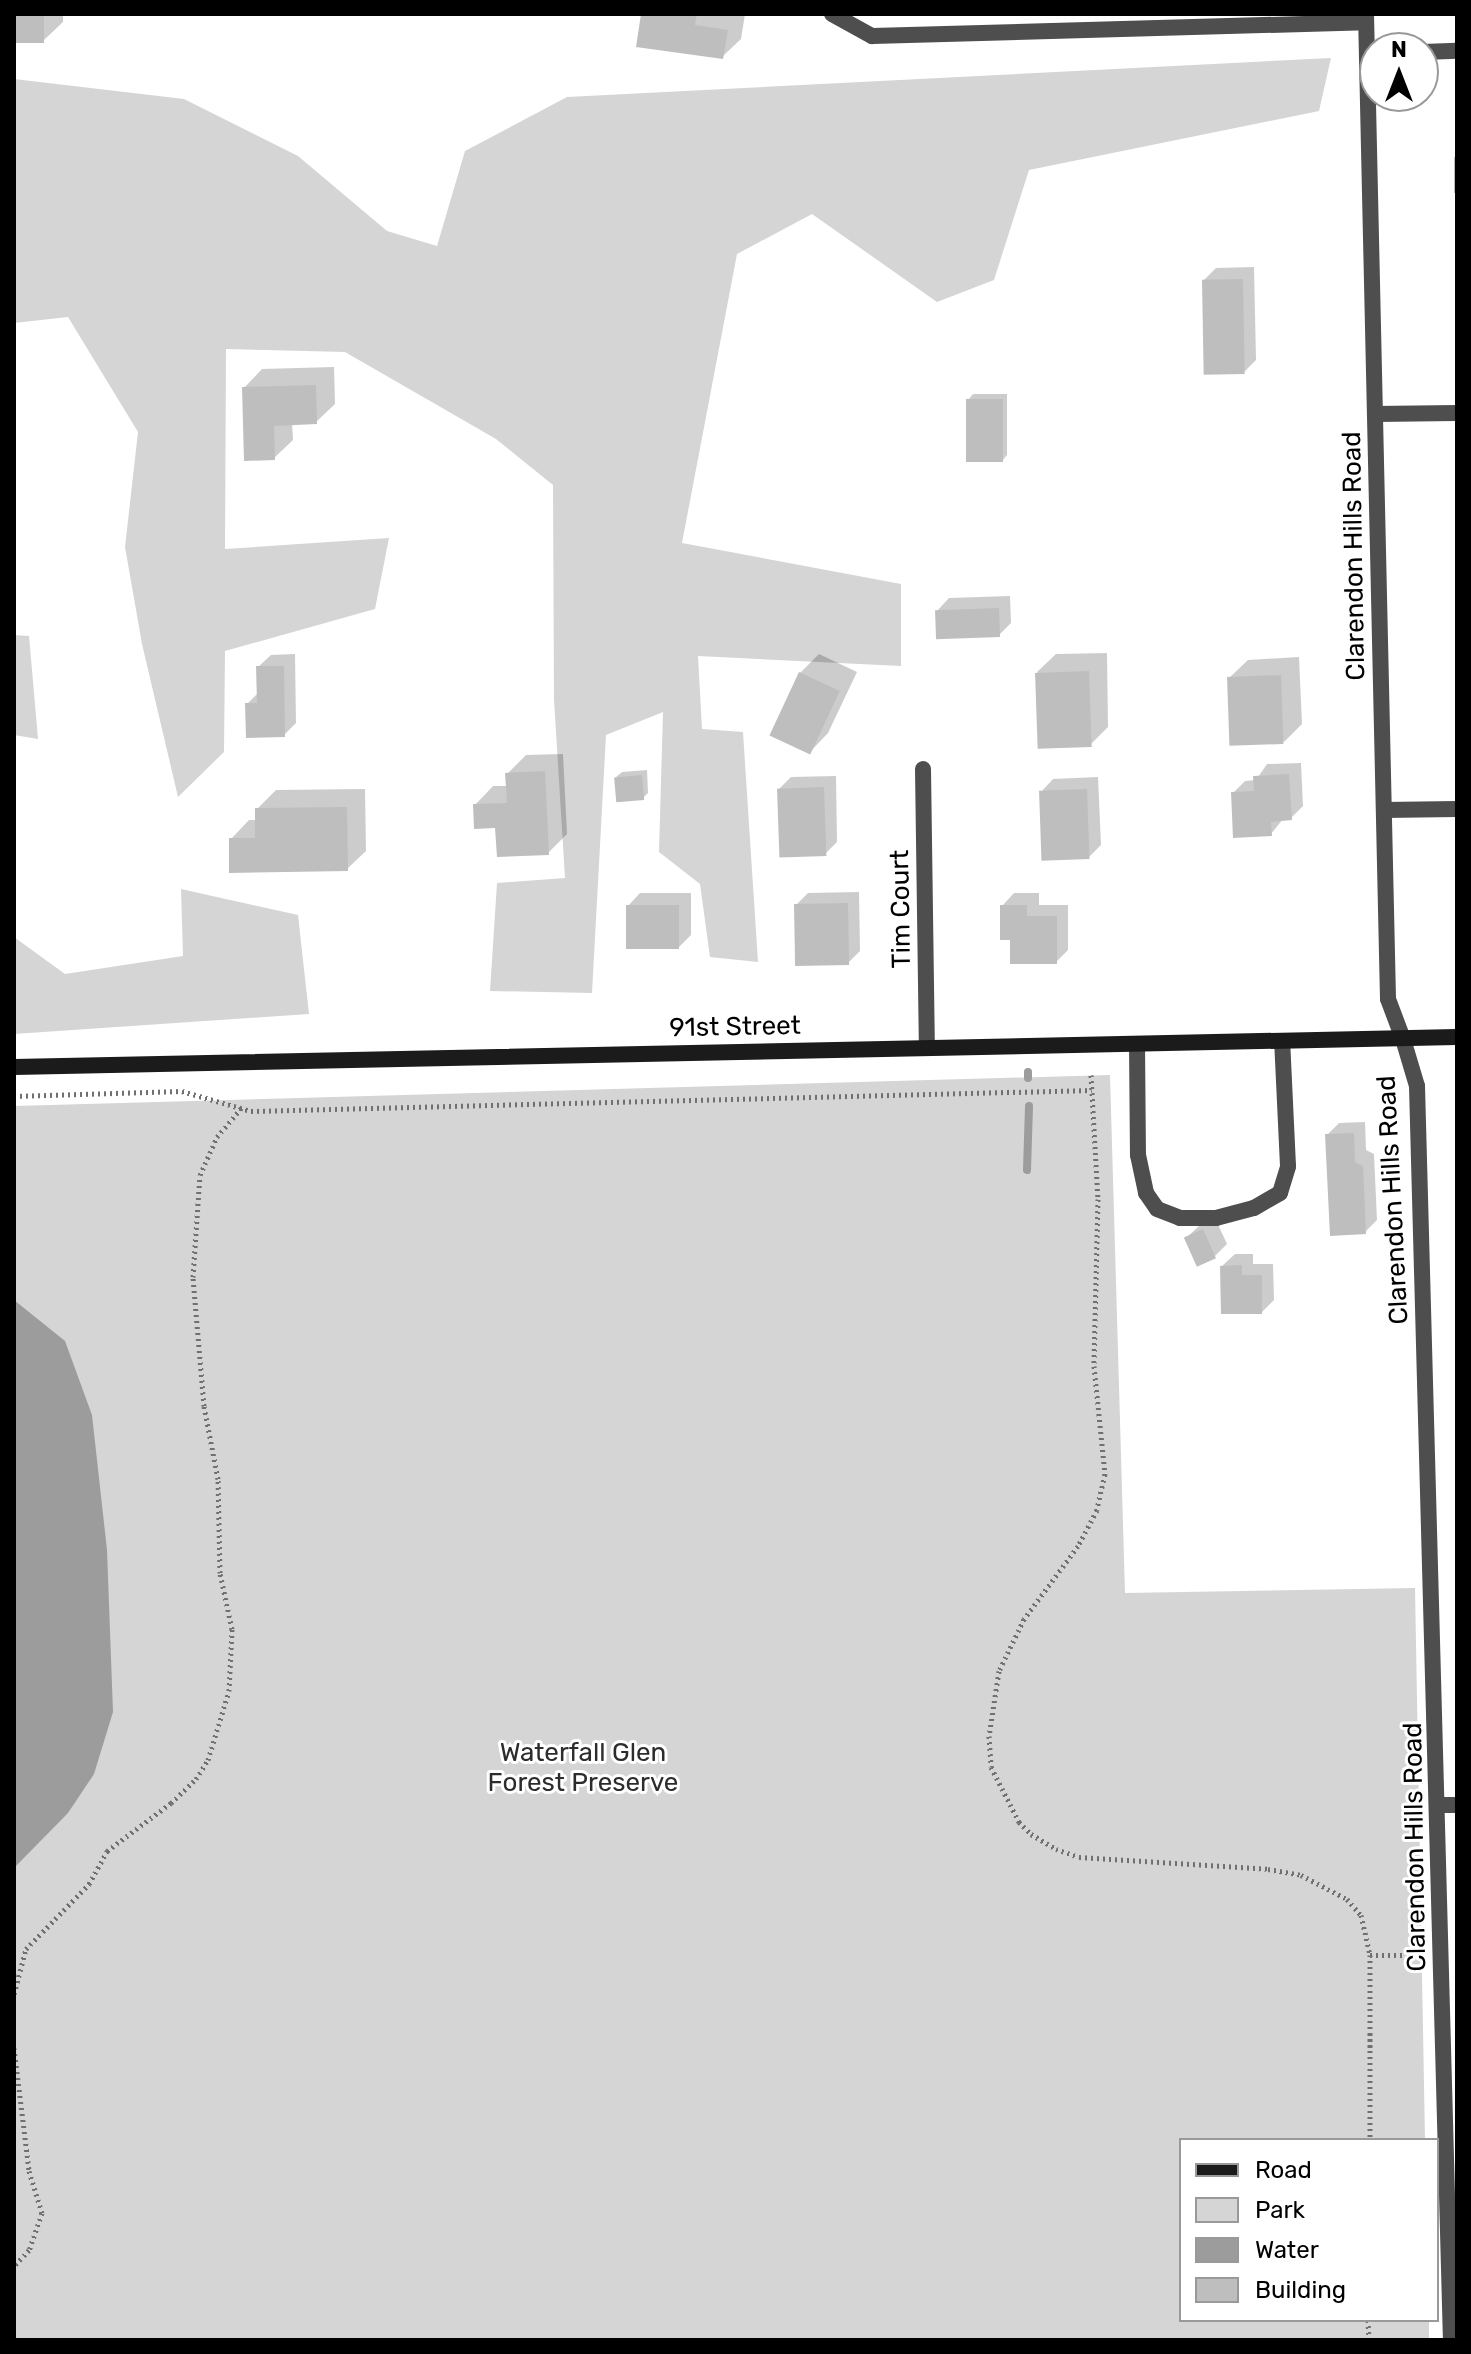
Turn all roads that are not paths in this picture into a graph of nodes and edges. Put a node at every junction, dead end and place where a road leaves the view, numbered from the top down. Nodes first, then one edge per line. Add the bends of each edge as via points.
1 (832, 14) edge
2 (1366, 18) edge
3 (1372, 112) edge
4 (1457, 413) edge
5 (1375, 414) junction
6 (923, 769) dead end
7 (1457, 809) edge
8 (1384, 810) junction
9 (1457, 1037) edge
10 (1403, 1039) junction
11 (1282, 1041) junction
12 (1137, 1044) junction
13 (927, 1048) junction
14 (14, 1067) edge
15 (1439, 1805) junction
16 (1457, 1805) edge
17 (1451, 2340) edge

1 - 2 street via 872,36
3 - 5 street, Clarendon Hills Road
4 - 5 street
5 - 8 street, Clarendon Hills Road
6 - 13 street, Tim Court
7 - 8 street
8 - 10 street, Clarendon Hills Road via 1388,999
9 - 10 main road, 91st Street
10 - 11 main road, 91st Street
10 - 15 street, Clarendon Hills Road via 1417,1086
11 - 12 main road, 91st Street
11 - 12 street via 1288,1166 1280,1193 1254,1208 1216,1218 1180,1218 1157,1209 1146,1193 1138,1155
12 - 13 main road, 91st Street
13 - 14 main road, 91st Street
15 - 16 street
15 - 17 street, Clarendon Hills Road

